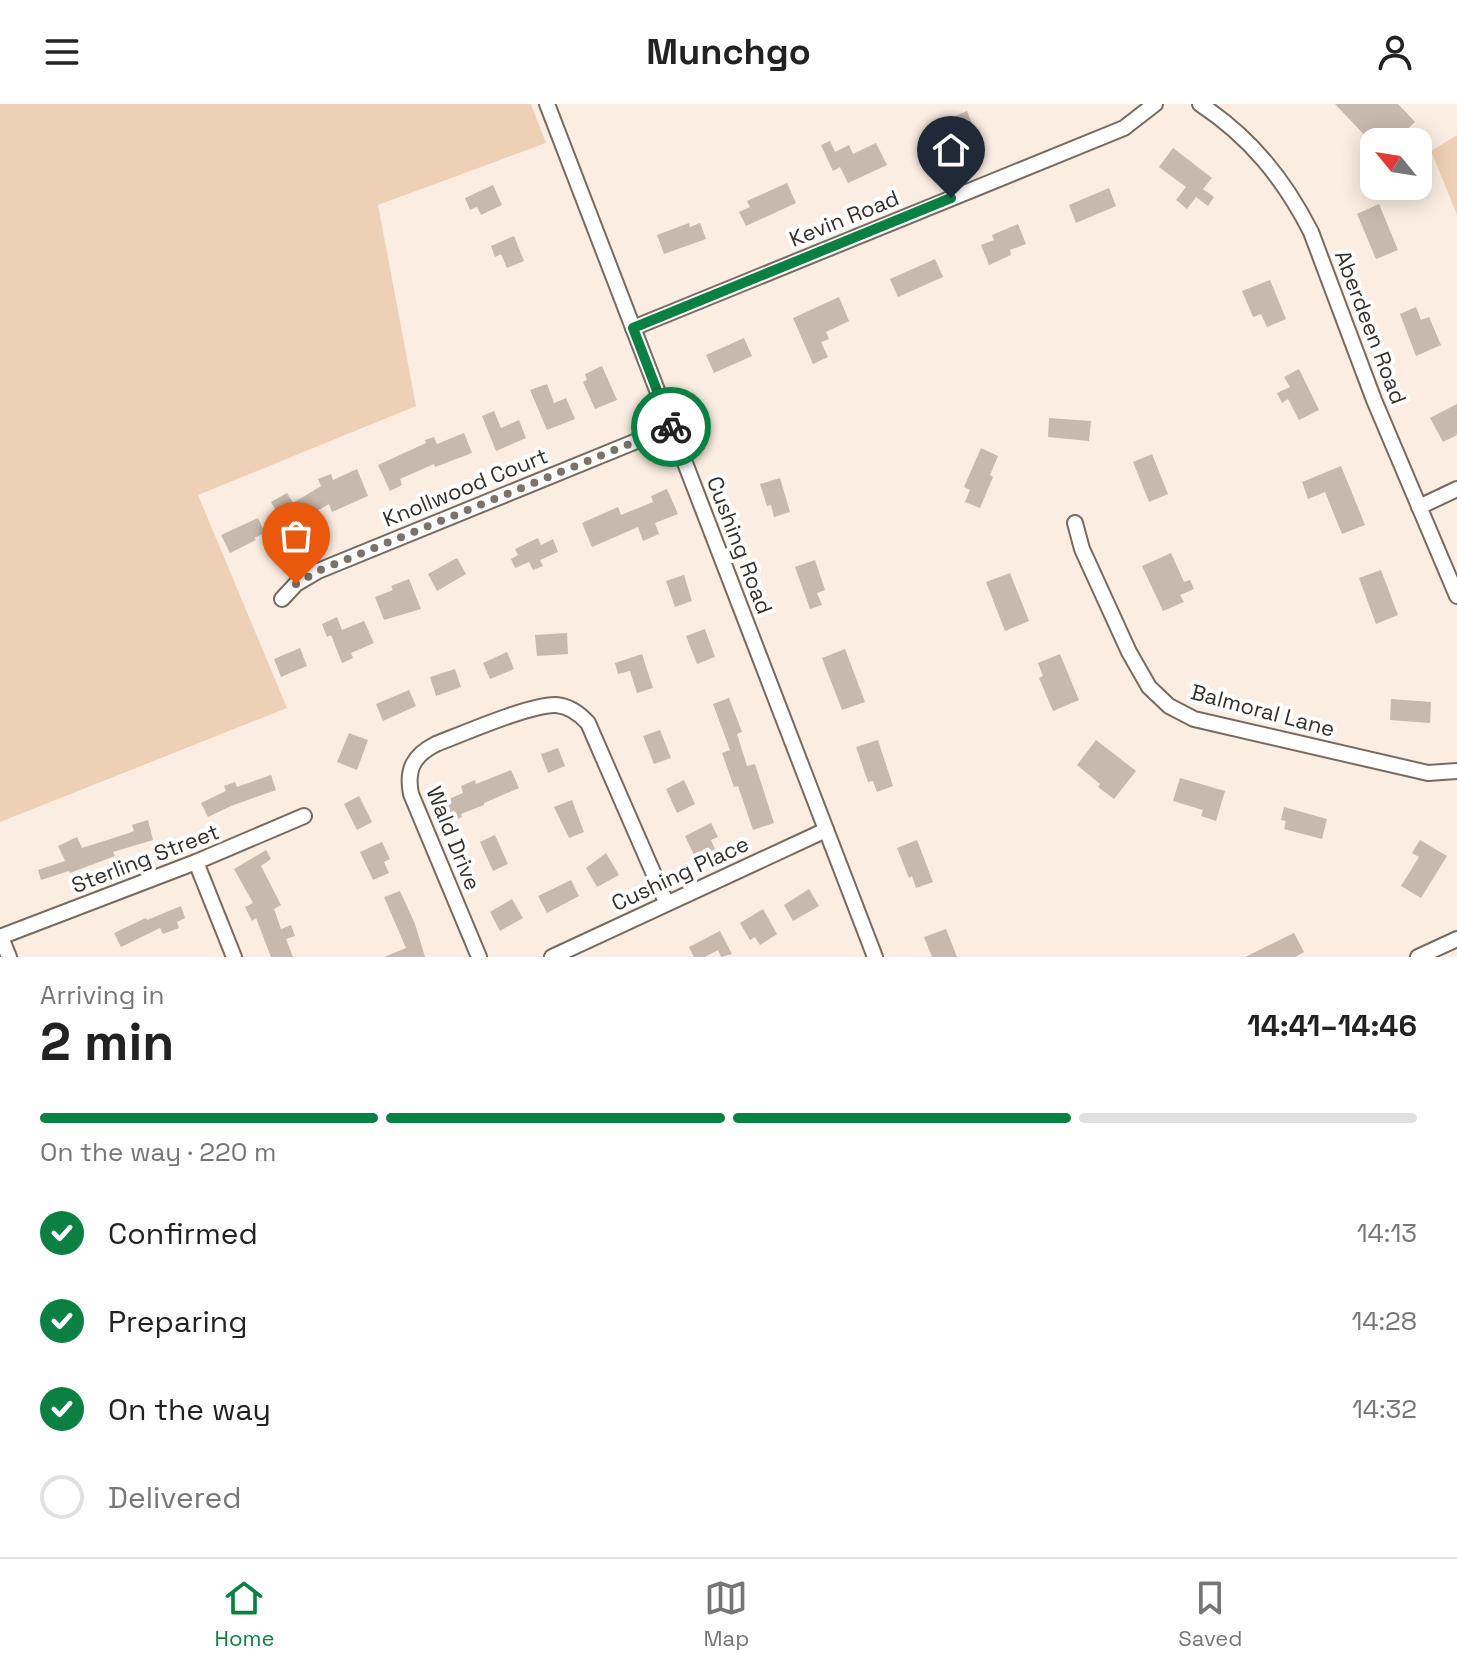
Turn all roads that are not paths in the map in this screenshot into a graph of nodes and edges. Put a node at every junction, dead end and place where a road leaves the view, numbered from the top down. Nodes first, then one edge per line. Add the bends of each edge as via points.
1 (547, 104) edge
2 (1155, 104) edge
3 (1200, 104) edge
4 (633, 328) junction
5 (671, 427) junction
6 (1457, 489) edge
7 (1419, 507) junction
8 (1075, 523) dead end
9 (1457, 596) edge
10 (282, 599) dead end
11 (1457, 771) edge
12 (304, 816) dead end
13 (826, 830) junction
14 (196, 862) junction
15 (666, 902) junction
16 (0, 937) edge
17 (1457, 939) edge
18 (9, 957) edge
19 (234, 957) edge
20 (479, 957) edge
21 (552, 957) edge
22 (875, 957) edge
23 (1418, 957) edge

1 - 4 street, Cushing Road
2 - 4 street, Kevin Road via 1124,128
3 - 7 street, Aberdeen Road via 1263,157 1298,205
4 - 5 street, Cushing Road
5 - 10 street, Knollwood Court via 318,571
5 - 13 street, Cushing Road
6 - 7 street
7 - 9 street, Aberdeen Road
8 - 11 street, Balmoral Lane via 1129,652 1149,687 1169,706 1194,719 1428,773
12 - 14 street, Sterling Street
13 - 15 street, Cushing Place
13 - 22 street, Cushing Road
14 - 16 street, Sterling Street
14 - 19 street
15 - 20 street, Wald Drive via 592,731 574,711 552,705 537,708 423,750 408,782
15 - 21 street, Cushing Place
16 - 18 street
17 - 23 street

